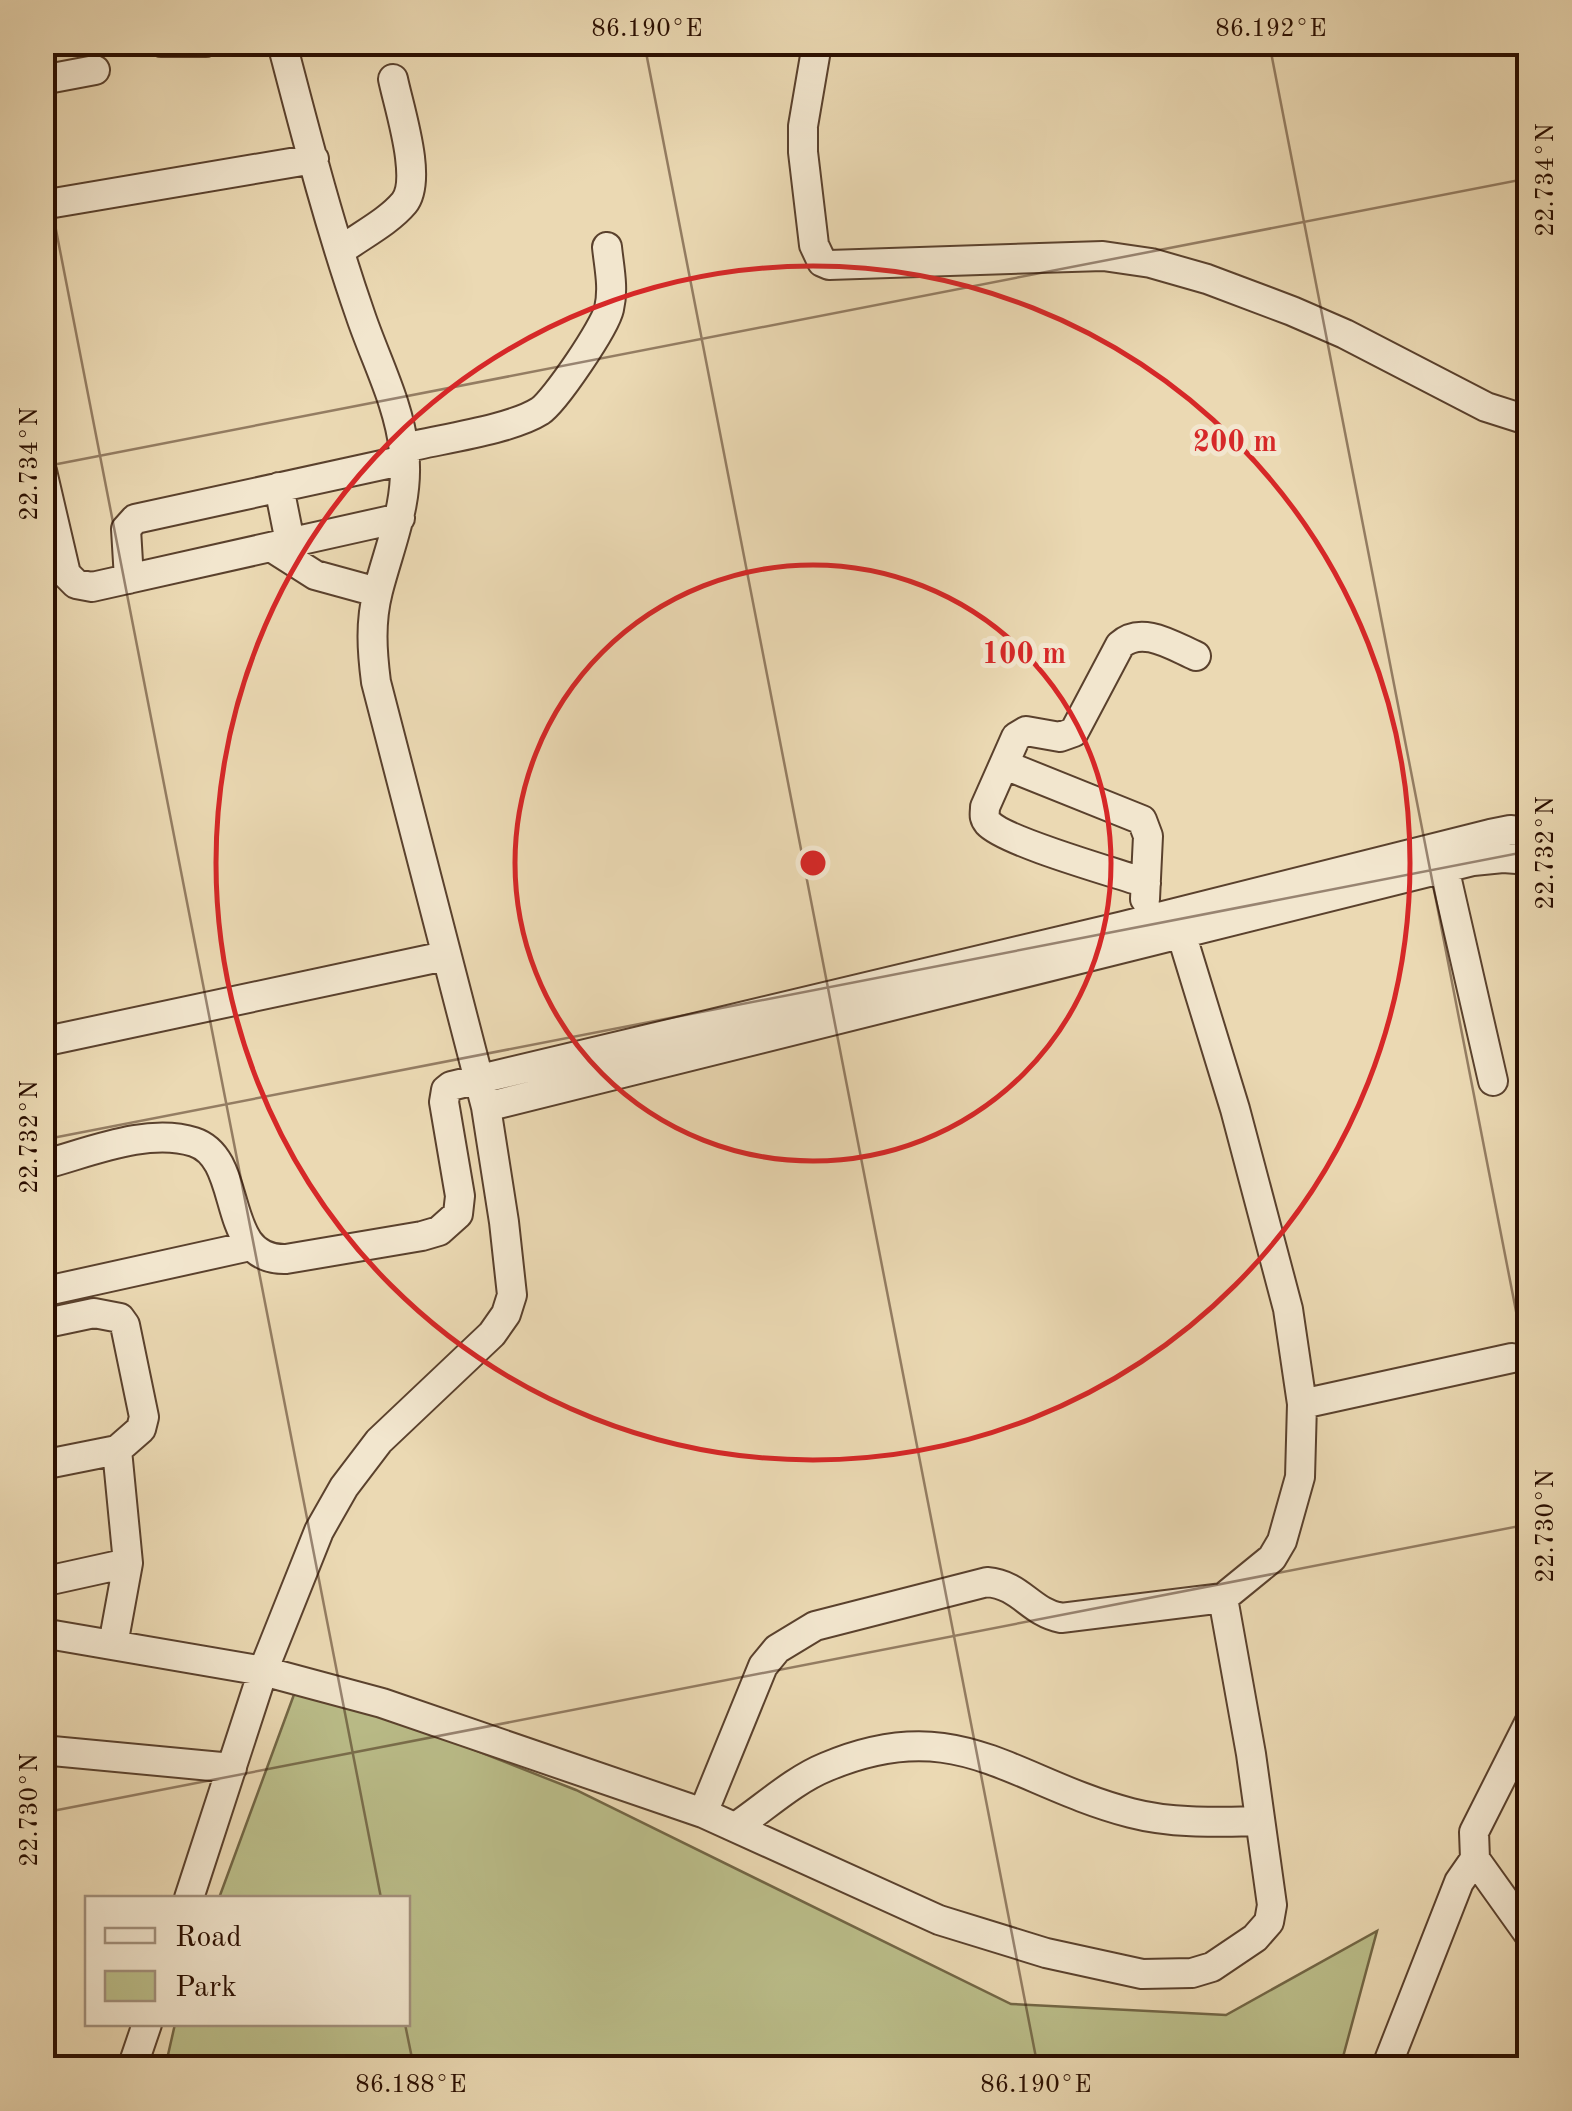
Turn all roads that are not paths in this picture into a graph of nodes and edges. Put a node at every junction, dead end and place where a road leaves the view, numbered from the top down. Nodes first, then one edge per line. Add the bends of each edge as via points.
1 (161, 42) edge
2 (206, 42) edge
3 (814, 42) edge
4 (284, 52) dead end
5 (95, 70) dead end
6 (393, 79) dead end
7 (42, 80) edge
8 (314, 160) junction
9 (42, 204) edge
10 (607, 246) dead end
11 (340, 251) junction
12 (1530, 421) edge
13 (405, 454) junction
14 (42, 471) edge
15 (280, 487) junction
16 (400, 518) junction
17 (281, 545) junction
18 (51, 558) edge
19 (129, 579) junction
20 (377, 592) junction
21 (1196, 656) dead end
22 (1005, 765) junction
23 (1530, 832) edge
24 (1442, 858) junction
25 (1530, 860) edge
26 (1146, 882) junction
27 (1144, 921) junction
28 (1196, 924) junction
29 (445, 956) junction
30 (42, 1042) edge
31 (478, 1080) junction
32 (1493, 1081) dead end
33 (486, 1108) junction
34 (42, 1165) edge
35 (250, 1246) junction
36 (42, 1292) edge
37 (42, 1324) edge
38 (1512, 1358) dead end
39 (1302, 1404) junction
40 (117, 1450) junction
41 (42, 1465) edge
42 (128, 1563) junction
43 (42, 1582) edge
44 (1223, 1598) junction
45 (42, 1633) edge
46 (113, 1645) junction
47 (262, 1670) junction
48 (1530, 1722) edge
49 (42, 1750) edge
50 (232, 1768) junction
51 (703, 1813) junction
52 (1260, 1821) junction
53 (737, 1826) junction
54 (1475, 1859) junction
55 (190, 1896) edge
56 (1530, 1936) edge
57 (146, 2026) edge
58 (132, 2068) edge
59 (1386, 2068) edge

1 - 2 street
3 - 12 street via 804,152 814,245 822,262 840,267 1103,256 1151,262 1292,311 1486,407
4 - 8 street
5 - 7 street
6 - 11 street via 411,190 399,208
8 - 9 street
8 - 11 street
10 - 13 street via 609,312 544,409
11 - 13 street
13 - 15 street
13 - 16 street
14 - 18 street
15 - 17 street
15 - 19 street via 131,521
16 - 17 street
16 - 20 street
17 - 19 street
17 - 20 street via 314,575
18 - 19 street via 76,584
20 - 29 street via 376,682
21 - 22 street via 1150,637 1126,638 1074,732 1060,738 1020,734
22 - 26 street via 1142,820
22 - 26 street via 985,808 992,826
23 - 24 street via 1510,830
24 - 25 street
24 - 28 street
24 - 32 street
26 - 27 street
27 - 28 street
27 - 31 street
28 - 33 street
28 - 39 street via 1288,1309
29 - 30 street
29 - 31 street
31 - 33 street
31 - 35 street via 451,1086 445,1094 460,1196 450,1223 422,1236 286,1259 266,1258
33 - 47 street via 510,1307 492,1334 379,1440 344,1488 319,1531
34 - 35 street via 146,1138 199,1143 216,1160
35 - 36 street
37 - 40 street via 104,1312 125,1325 144,1416 136,1436
38 - 39 street
39 - 44 street via 1300,1477 1282,1542
40 - 41 street
40 - 42 street
42 - 43 street
42 - 46 street
44 - 51 street via 1062,1618 1038,1610 1010,1586 987,1582 814,1626 777,1648 763,1666
44 - 52 street
45 - 46 street
46 - 47 street
47 - 50 street
47 - 51 street
48 - 54 street via 1474,1832
49 - 50 street
50 - 55 street
51 - 53 street
52 - 53 street via 1133,1814 1018,1768 932,1745 894,1746 821,1769
52 - 53 street via 1272,1894 1268,1922 1212,1967 1169,1976 1046,1954 939,1920
54 - 56 street
54 - 59 street via 1459,1882
57 - 58 street

